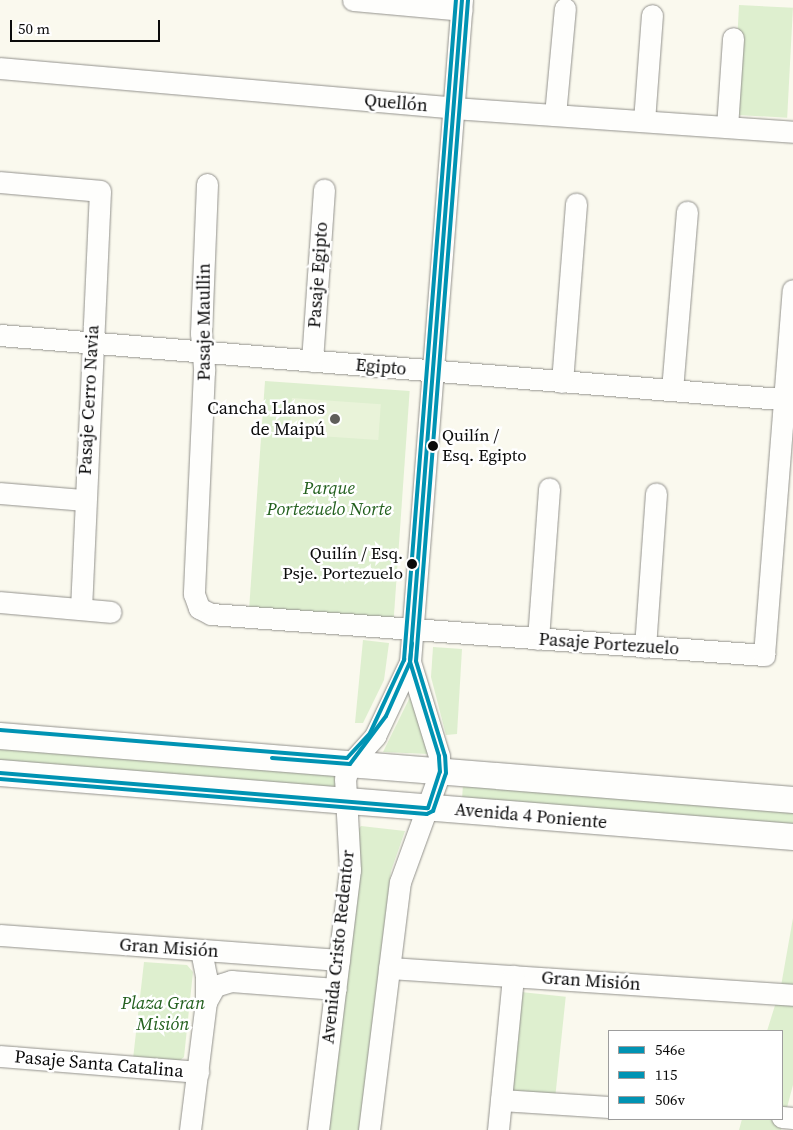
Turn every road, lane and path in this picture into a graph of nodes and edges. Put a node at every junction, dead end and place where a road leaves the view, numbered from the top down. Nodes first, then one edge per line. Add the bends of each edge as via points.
1 (353, 0) edge
2 (462, 5) edge
3 (565, 8) dead end
4 (652, 15) dead end
5 (733, 38) dead end
6 (0, 68) edge
7 (453, 108) junction
8 (555, 115) junction
9 (644, 121) junction
10 (727, 127) junction
11 (793, 132) edge
12 (0, 182) edge
13 (207, 184) dead end
14 (324, 190) dead end
15 (576, 204) dead end
16 (688, 212) dead end
17 (793, 290) edge
18 (0, 335) edge
19 (92, 343) junction
20 (203, 352) junction
21 (312, 361) junction
22 (433, 371) junction
23 (562, 382) junction
24 (672, 390) junction
25 (789, 399) edge
26 (549, 488) dead end
27 (0, 493) edge
28 (656, 493) dead end
29 (84, 500) junction
30 (0, 602) edge
31 (199, 608) joint
32 (81, 609) junction
33 (111, 612) dead end
34 (413, 630) junction
35 (538, 639) junction
36 (645, 647) junction
37 (410, 662) junction
38 (0, 736) edge
39 (350, 764) junction
40 (440, 772) junction
41 (0, 773) edge
42 (793, 800) edge
43 (344, 801) junction
44 (428, 808) junction
45 (793, 837) edge
46 (0, 934) edge
47 (201, 950) junction
48 (339, 960) junction
49 (389, 968) junction
50 (513, 976) junction
51 (336, 988) junction
52 (793, 995) edge
53 (206, 1002) junction
54 (0, 1056) edge
55 (198, 1072) junction
56 (501, 1100) junction
57 (608, 1107) edge
58 (320, 1126) edge
59 (367, 1128) edge
60 (190, 1130) edge
61 (498, 1130) edge

1 - 2 street
2 - 7 street
3 - 8 street
4 - 9 street
5 - 10 street
6 - 7 street, Quellón
7 - 8 street, Quellón
7 - 22 street
8 - 9 street, Quellón
9 - 10 street, Quellón
10 - 11 street, Quellón
12 - 19 street, Pasaje Cerro Navia via 100,191
13 - 20 street, Pasaje Maullin
14 - 21 street, Pasaje Egipto
15 - 23 street
16 - 24 street
17 - 25 street
18 - 19 street, Egipto
19 - 20 street, Egipto
19 - 29 street, Pasaje Cerro Navia
20 - 21 street, Egipto
20 - 31 street, Pasaje Maullin via 194,594
21 - 22 street, Egipto
22 - 23 street, Egipto
22 - 34 street
23 - 24 street, Egipto
24 - 25 street, Egipto
25 - 36 street, Pasaje Portezuelo via 764,656
26 - 35 street
27 - 29 street
28 - 36 street
29 - 32 street, Pasaje Cerro Navia via 87,519
30 - 32 street
31 - 34 street, Pasaje Portezuelo via 211,614
32 - 33 street
34 - 35 street, Pasaje Portezuelo
34 - 37 street
35 - 36 street, Pasaje Portezuelo
37 - 39 street via 375,736
37 - 40 street via 439,756
38 - 39 street, Avenida 4 Poniente
39 - 40 street, Avenida 4 Poniente
39 - 43 street, Avenida Cristo Redentor
40 - 42 street, Avenida 4 Poniente
40 - 44 street
41 - 43 street, Avenida 4 Poniente
43 - 44 street, Avenida 4 Poniente
43 - 48 street, Avenida Cristo Redentor via 350,870
44 - 45 street, Avenida 4 Poniente
44 - 49 street via 400,882
46 - 47 street, Gran Misión
47 - 48 street, Gran Misión
47 - 53 street
48 - 51 street, Avenida Cristo Redentor
49 - 50 street, Gran Misión
49 - 59 street
50 - 52 street, Gran Misión
50 - 56 street
51 - 53 street, Gran Misión via 231,981 215,986
51 - 58 street, Avenida Cristo Redentor
53 - 55 street
54 - 55 street, Pasaje Santa Catalina
55 - 60 street
56 - 57 street
56 - 61 street

